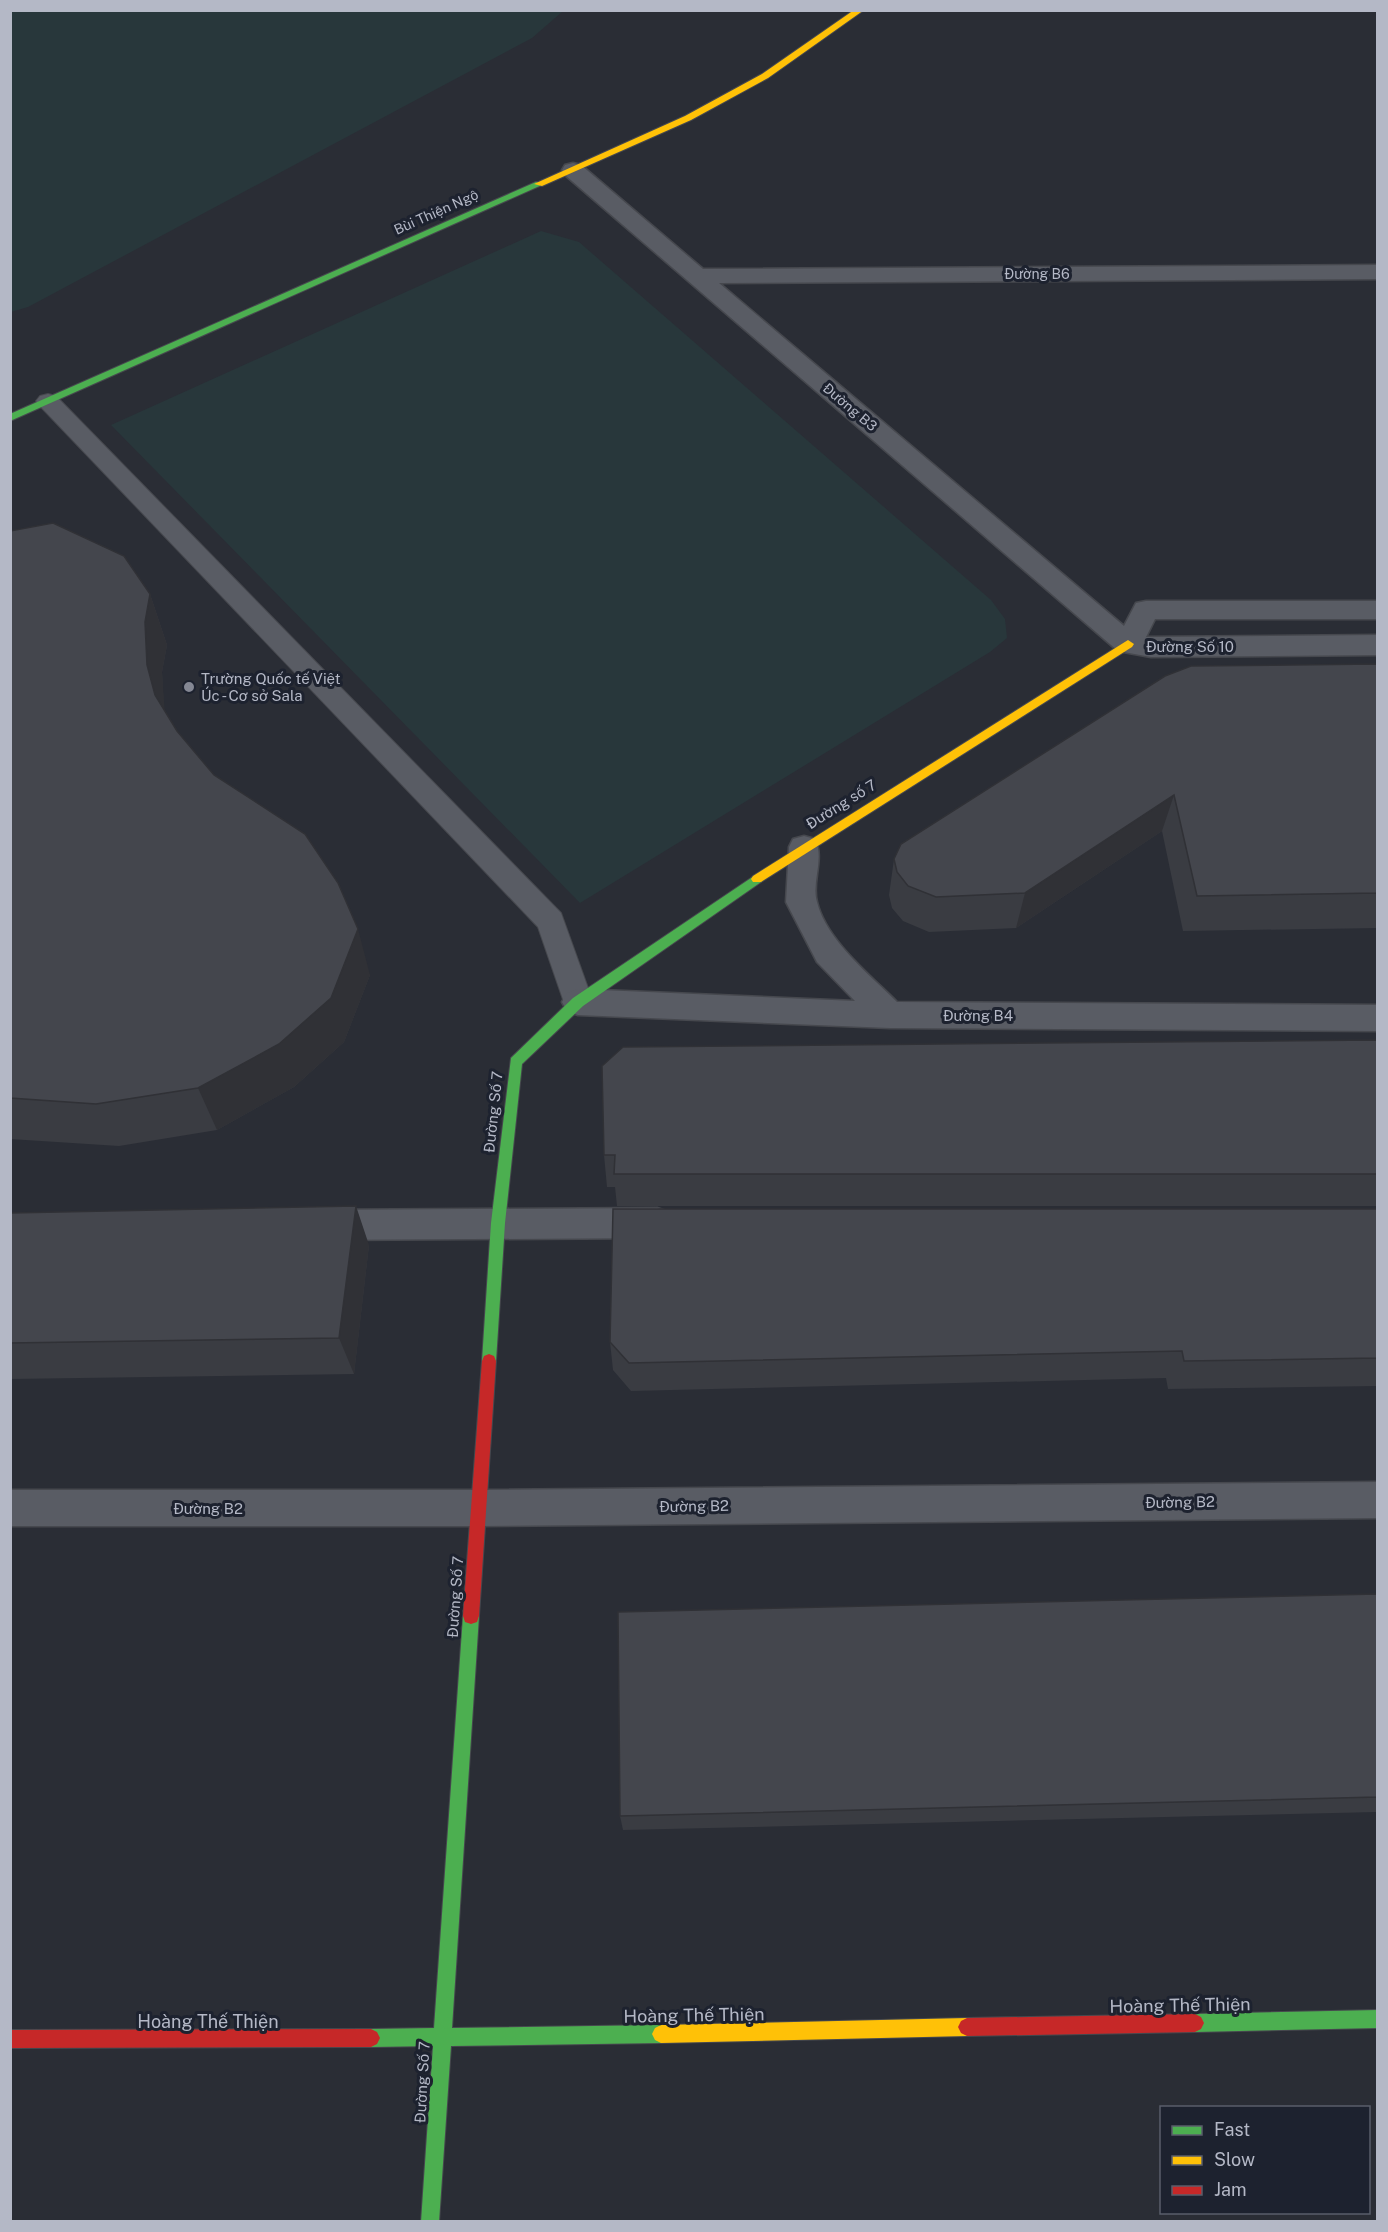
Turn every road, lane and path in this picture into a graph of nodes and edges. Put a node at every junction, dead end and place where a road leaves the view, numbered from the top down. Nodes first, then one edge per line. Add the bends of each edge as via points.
1 (860, 10) edge
2 (573, 170) junction
3 (1377, 272) edge
4 (697, 276) junction
5 (48, 401) junction
6 (10, 418) edge
7 (1377, 609) edge
8 (1128, 644) junction
9 (1377, 645) edge
10 (804, 847) junction
11 (578, 1002) junction
12 (890, 1015) junction
13 (1377, 1018) edge
14 (498, 1223) junction
15 (688, 1223) edge
16 (284, 1226) edge
17 (1377, 1500) edge
18 (10, 1508) edge
19 (478, 1508) junction
20 (1377, 2019) edge
21 (441, 2038) junction
22 (10, 2039) edge
23 (430, 2222) edge

1 - 2 street, Bùi Thiện Ngộ via 724,100
2 - 4 street, Đường B3
2 - 5 street, Bùi Thiện Ngộ
3 - 4 street, Đường B6
4 - 8 street, Đường B3
5 - 6 street, Bùi Thiện Ngộ
5 - 11 lane via 551,921
7 - 8 street, Đường Số 10 via 1146,610
8 - 9 street, Đường Số 10
8 - 10 street, Đường số 7
10 - 11 street, Đường số 7
10 - 12 street via 801,902 828,953
11 - 12 street, Đường B4
11 - 14 street, Đường Số 7 via 516,1062
12 - 13 street, Đường B4
14 - 15 street
14 - 16 street
14 - 19 street, Đường Số 7
17 - 19 street, Đường B2
18 - 19 street, Đường B2
19 - 21 street, Đường Số 7
20 - 21 street, Hoàng Thế Thiện
21 - 22 street, Hoàng Thế Thiện
21 - 23 street, Đường Số 7

